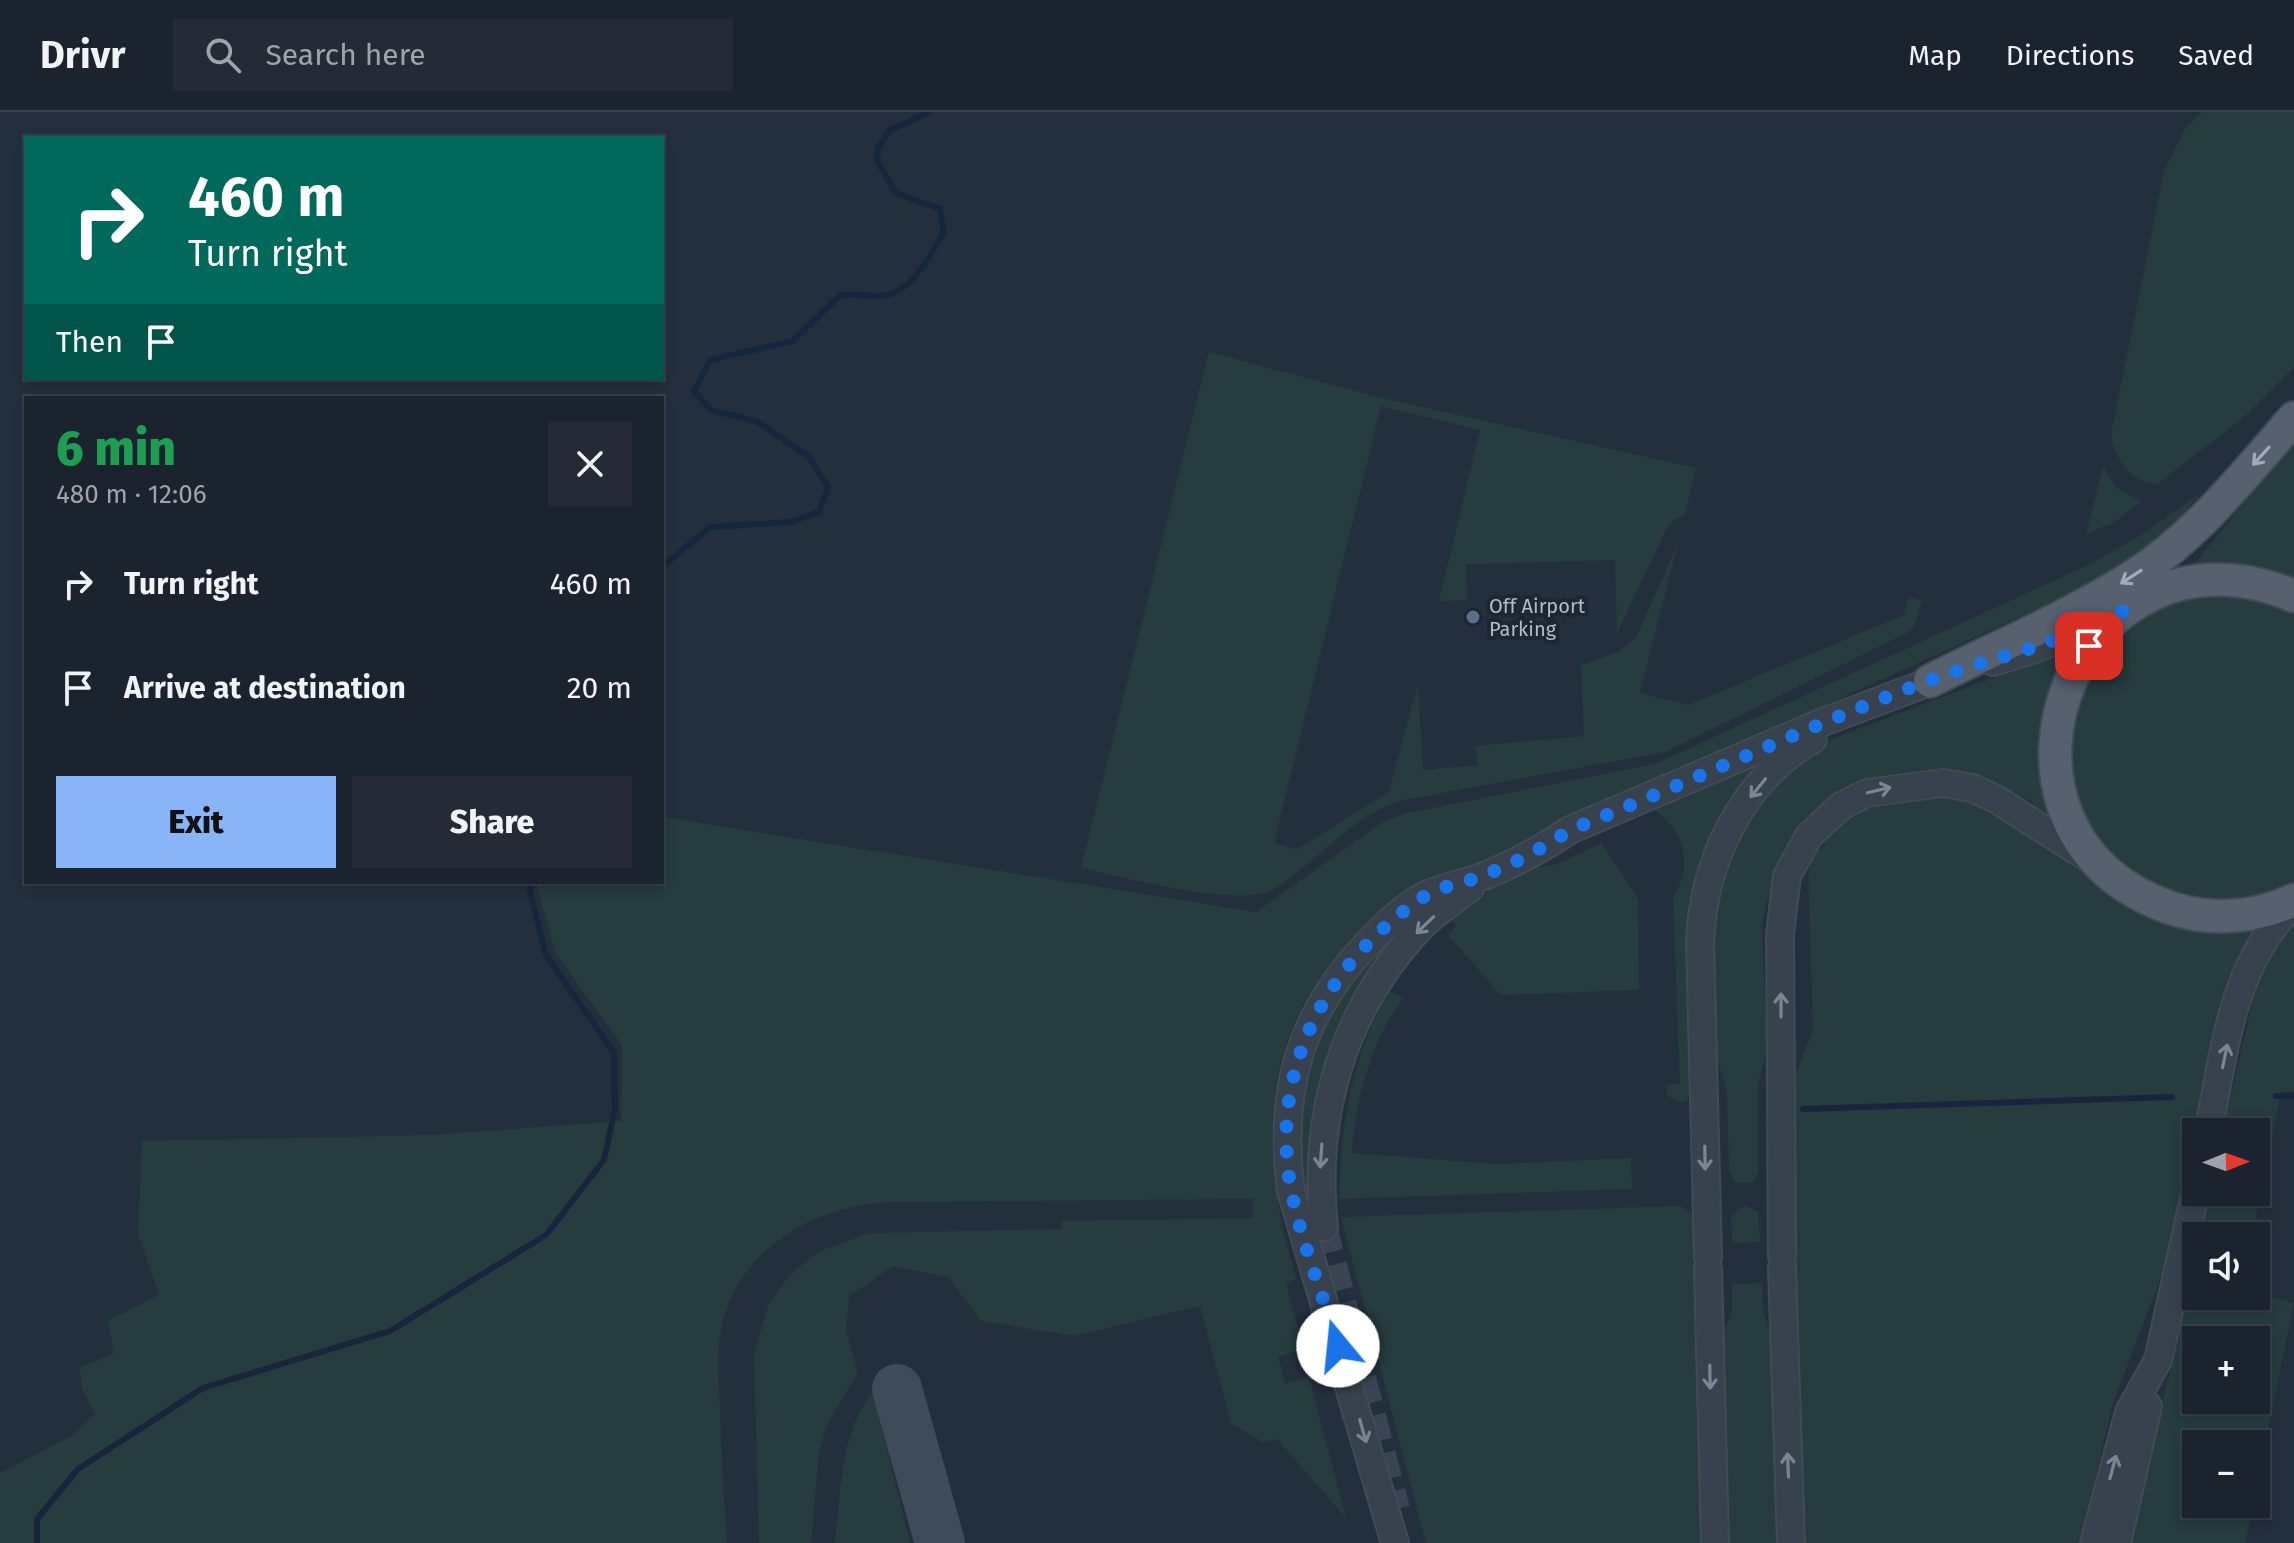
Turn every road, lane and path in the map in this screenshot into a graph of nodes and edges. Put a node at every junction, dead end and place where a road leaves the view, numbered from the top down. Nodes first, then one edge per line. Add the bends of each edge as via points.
1 (2294, 418) edge
2 (2232, 489) junction
3 (2294, 596) edge
4 (2140, 602) junction
5 (1930, 681) junction
6 (1864, 708) junction
7 (2106, 869) junction
8 (1485, 875) junction
9 (2294, 902) edge
10 (2211, 1118) edge
11 (2192, 1206) edge
12 (1324, 1227) tunnel mouth
13 (2158, 1360) junction
14 (1395, 1543) edge
15 (1715, 1543) edge
16 (1791, 1543) edge
17 (2094, 1543) edge
18 (2117, 1543) edge

1 -> 2 main road
2 - 4 main road via 2194,551
2 -> 5 main road via 2134,576
3 - 4 main road via 2225,580 2188,583
4 - 5 street via 2035,649
4 - 7 main road via 2089,646 2074,669 2056,734 2063,801 2074,826
5 - 6 street
6 - 8 street via 1570,830
6 -> 15 street via 1805,744 1761,781 1730,827 1710,875 1700,943
7 - 9 main road via 2144,897 2188,913 2235,916
16 -> 7 street via 1782,1262 1782,906 1787,876 1809,836 1841,806 1867,793 1943,783 1996,799
8 -> 12 street via 1423,924 1396,955 1346,1039 1321,1150
8 -> 14 street via 1425,896 1380,930 1337,976 1308,1029 1289,1093 1291,1191
10 -> 9 street via 2247,966
11 - 13 street
17 -> 13 street via 2129,1412
13 - 18 street

